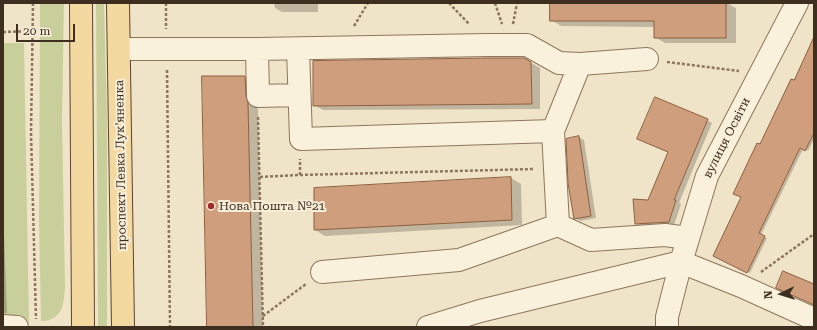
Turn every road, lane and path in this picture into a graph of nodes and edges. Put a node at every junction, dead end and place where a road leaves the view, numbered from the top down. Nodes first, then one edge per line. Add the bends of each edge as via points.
1 (33, 3) edge
2 (81, 3) edge
3 (118, 3) edge
4 (166, 3) edge
5 (797, 3) edge
6 (33, 31) junction
7 (3, 32) edge
8 (166, 48) junction
9 (119, 49) junction
10 (298, 49) junction
11 (257, 50) junction
12 (646, 59) joint
13 (580, 64) junction
14 (760, 74) junction
15 (299, 95) junction
16 (258, 96) junction
17 (553, 131) junction
18 (555, 168) junction
19 (260, 177) junction
20 (558, 225) junction
21 (814, 234) edge
22 (688, 238) junction
23 (681, 262) junction
24 (322, 272) joint
25 (741, 286) junction
26 (263, 316) junction
27 (814, 319) edge
28 (27, 323) edge
29 (3, 326) edge
30 (83, 327) edge
31 (123, 327) edge
32 (170, 327) edge
33 (263, 327) edge
34 (428, 327) edge
35 (667, 327) edge

1 - 6 path
2 - 30 main road
3 - 9 main road, проспект Левка Лукʼяненка
4 - 8 path
5 - 14 street, вулиця Освіти
6 - 7 path
6 - 28 path
8 - 9 street
8 - 11 street
8 - 32 path
9 - 31 main road, проспект Левка Лукʼяненка
10 - 11 street
10 - 13 street via 527,46 559,63
10 - 15 street
11 - 16 street
12 - 13 street
12 - 14 path
13 - 17 street
14 - 22 street, вулиця Освіти via 707,176
15 - 16 street
15 - 17 street via 301,139
16 - 19 path
17 - 18 street
18 - 19 path
18 - 20 street
19 - 26 path
20 - 22 street via 591,240 665,235
20 - 24 street via 459,260
21 - 25 path
22 - 23 street, вулиця Освіти
23 - 25 street
23 - 34 street via 480,311
23 - 35 street, вулиця Освіти via 666,316
24 - 26 path
25 - 27 street
26 - 33 path
28 - 29 street

